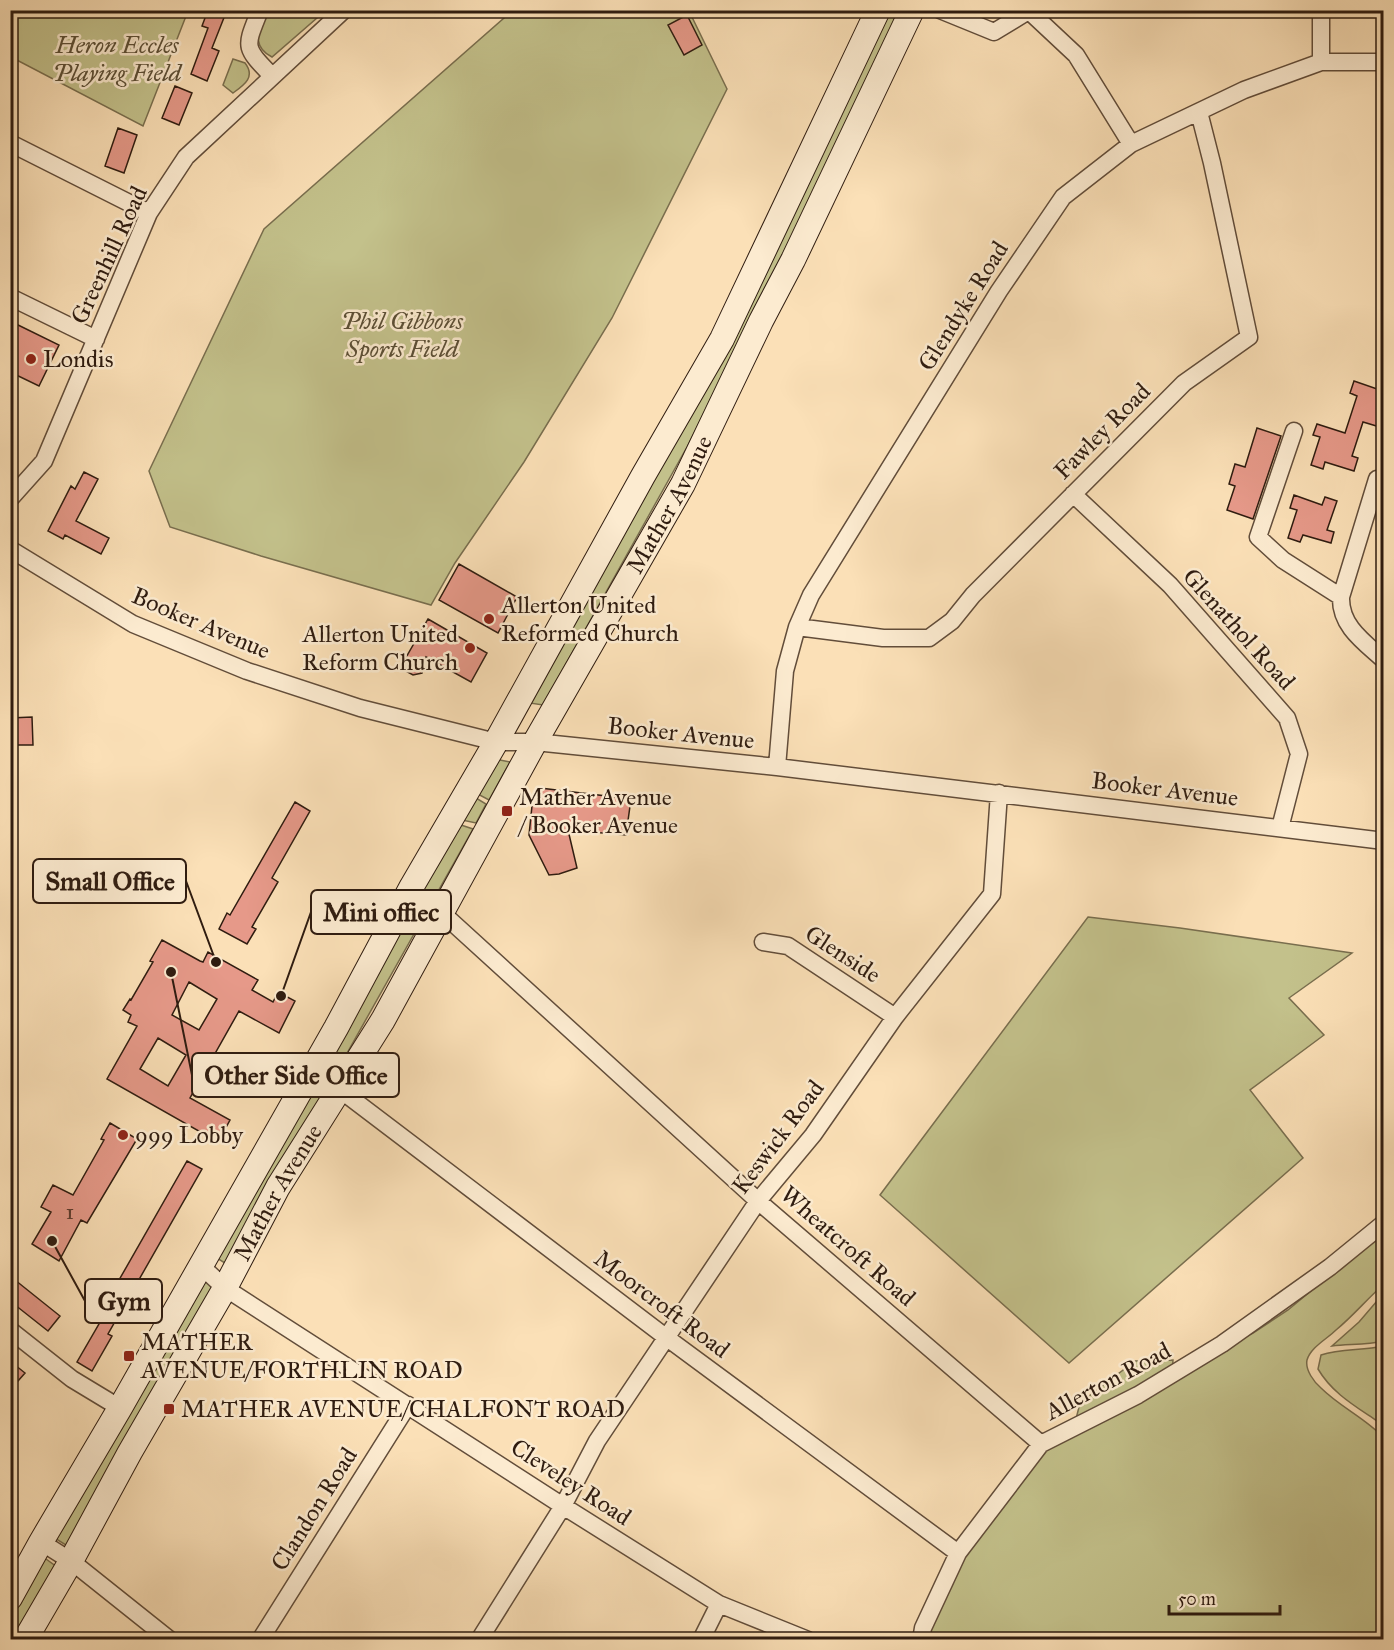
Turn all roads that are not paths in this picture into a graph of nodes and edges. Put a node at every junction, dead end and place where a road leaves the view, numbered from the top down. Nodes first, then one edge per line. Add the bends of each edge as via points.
1 (260, 10) edge
2 (344, 10) edge
3 (878, 10) edge
4 (912, 10) edge
5 (940, 10) edge
6 (1321, 10) edge
7 (1030, 11) edge
8 (1321, 62) junction
9 (1383, 62) edge
10 (272, 76) junction
11 (1198, 112) junction
12 (10, 143) edge
13 (1131, 144) junction
14 (150, 213) junction
15 (10, 297) edge
16 (96, 339) junction
17 (1294, 431) dead end
18 (1377, 479) dead end
19 (1073, 494) junction
20 (10, 499) edge
21 (10, 549) edge
22 (1341, 597) junction
23 (797, 627) junction
24 (1383, 660) edge
25 (496, 742) junction
26 (535, 742) junction
27 (777, 767) junction
28 (999, 793) junction
29 (1280, 828) junction
30 (1383, 841) edge
31 (441, 912) junction
32 (763, 942) dead end
33 (895, 1017) junction
34 (339, 1089) junction
35 (758, 1201) junction
36 (1383, 1223) edge
37 (200, 1265) junction
38 (225, 1288) junction
39 (10, 1330) edge
40 (667, 1338) junction
41 (408, 1405) junction
42 (120, 1408) junction
43 (1041, 1444) junction
44 (563, 1506) junction
45 (40, 1542) junction
46 (957, 1553) junction
47 (71, 1561) junction
48 (10, 1598) edge
49 (719, 1604) junction
50 (25, 1640) edge
51 (170, 1640) edge
52 (260, 1640) edge
53 (479, 1640) edge
54 (701, 1640) edge
55 (808, 1640) edge
56 (921, 1640) edge

1 - 10 street via 248,47
2 - 10 street, Greenhill Road
3 - 25 main road, Mather Avenue via 722,339
4 - 26 main road, Mather Avenue via 683,484
5 - 7 street via 993,32
6 - 8 street
7 - 13 street via 1076,55
8 - 9 street, Glendyke Road
8 - 11 street, Glendyke Road via 1244,90
10 - 14 street, Greenhill Road via 186,157
11 - 13 street, Glendyke Road
11 - 19 street, Fawley Road via 1249,337 1184,383
12 - 14 street
13 - 23 street, Glendyke Road via 1063,197 999,291 811,595
14 - 16 street, Greenhill Road
15 - 16 street
16 - 20 street, Greenhill Road via 44,461
17 - 22 street via 1258,537 1283,560
18 - 22 street
19 - 23 street, Fawley Road via 952,621 929,638 883,638
19 - 29 street, Glenathol Road via 1170,585 1287,718 1299,754
21 - 25 street, Booker Avenue via 133,624 247,671 360,708
22 - 24 street via 1341,609 1351,629
23 - 27 street, Glendyke Road via 785,671
25 - 26 street, Booker Avenue
25 - 37 main road, Mather Avenue
26 - 27 street, Booker Avenue
26 - 31 main road, Mather Avenue
27 - 28 street, Booker Avenue
28 - 29 street, Booker Avenue
28 - 33 street, Keswick Road via 992,894
29 - 30 street, Booker Avenue
31 - 34 main road, Mather Avenue via 383,1020
31 - 35 street, Wheatcroft Road
32 - 33 street, Glenside via 788,946
33 - 35 street, Keswick Road via 813,1135
34 - 38 main road, Mather Avenue via 278,1187
34 - 40 street, Moorcroft Road
35 - 40 street, Keswick Road
35 - 43 street, Wheatcroft Road
36 - 43 street, Allerton Road via 1330,1267 1222,1344 1138,1395
37 - 38 street, Cleveley Road
37 - 42 main road, Mather Avenue
38 - 41 street, Cleveley Road
38 - 47 main road, Mather Avenue
39 - 42 street via 72,1379
40 - 44 street, Keswick Road via 597,1441
40 - 46 street, Moorcroft Road
41 - 44 street, Cleveley Road
41 - 52 street, Clandon Road
42 - 45 main road, Mather Avenue
43 - 46 street, Allerton Road
44 - 49 street, Cleveley Road
44 - 53 street, Keswick Road
45 - 47 street
45 - 48 main road, Mather Avenue
46 - 56 street, Allerton Road
47 - 50 main road, Mather Avenue
47 - 51 street
49 - 54 street
49 - 55 street, Cleveley Road

